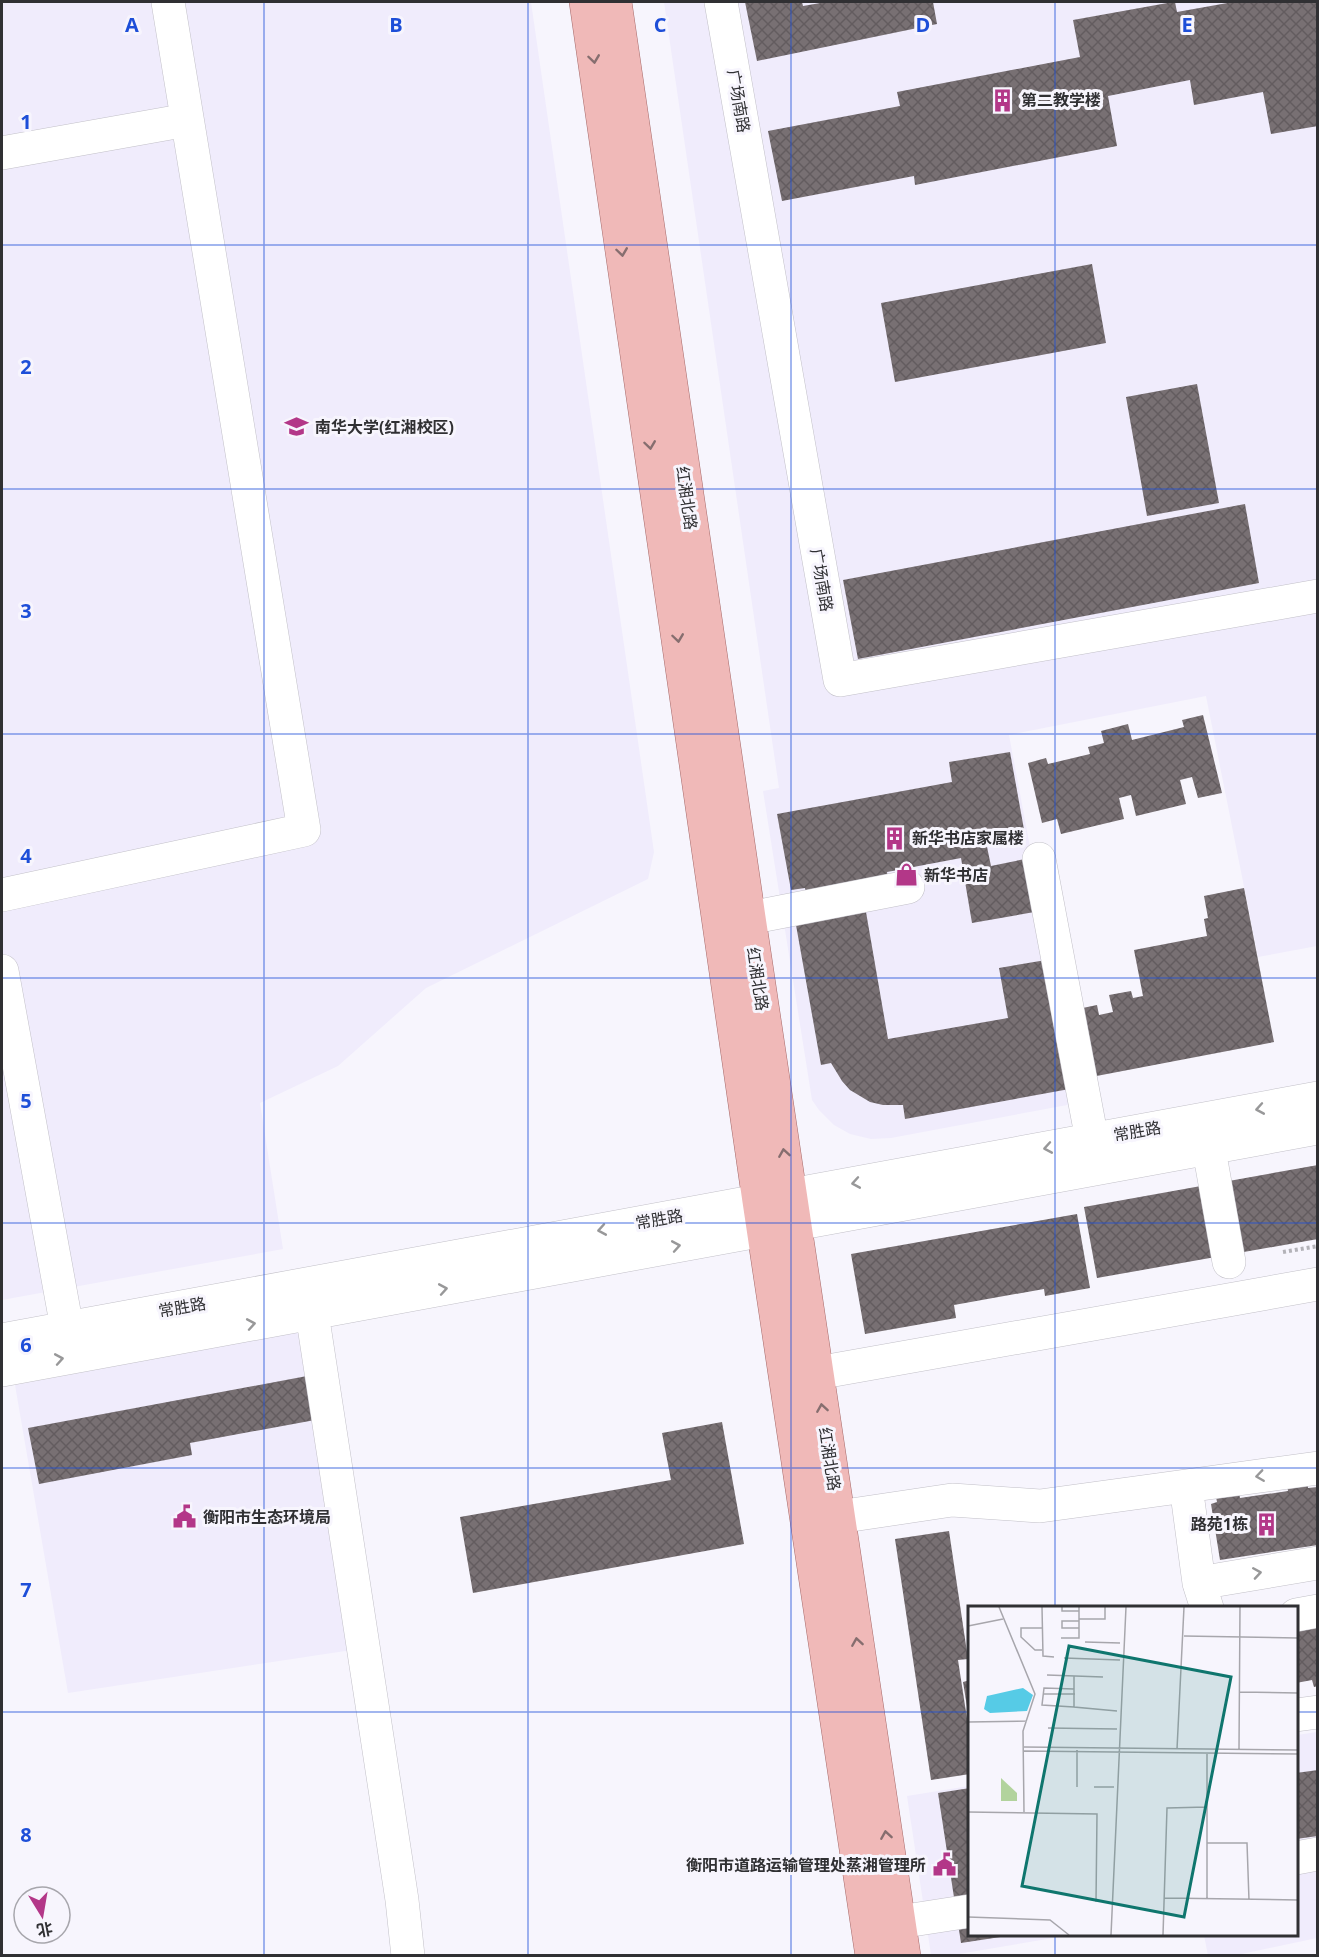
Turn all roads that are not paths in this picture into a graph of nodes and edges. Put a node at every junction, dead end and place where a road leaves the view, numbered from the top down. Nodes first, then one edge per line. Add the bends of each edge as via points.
1 (168, 2) edge
2 (586, 2) edge
3 (615, 2) edge
4 (722, 2) edge
5 (187, 120) junction
6 (2, 153) edge
7 (1317, 596) edge
8 (1039, 858) dead end
9 (908, 887) dead end
10 (2, 895) edge
11 (749, 918) junction
12 (2, 971) edge
13 (1317, 1098) edge
14 (1317, 1128) edge
15 (1206, 1134) junction
16 (1095, 1154) junction
17 (777, 1212) junction
18 (1229, 1262) dead end
19 (1317, 1284) edge
20 (312, 1313) junction
21 (67, 1328) junction
22 (2, 1340) edge
23 (2, 1370) edge
24 (817, 1373) junction
25 (1317, 1468) edge
26 (1186, 1486) junction
27 (838, 1517) junction
28 (1317, 1563) edge
29 (1203, 1595) edge
30 (1317, 1611) edge
31 (1298, 1615) edge
32 (1317, 1712) edge
33 (1298, 1715) edge
34 (1317, 1854) edge
35 (1298, 1858) edge
36 (968, 1911) edge
37 (899, 1922) junction
38 (408, 1956) edge
39 (872, 1956) edge
40 (904, 1956) edge

1 - 5 street
2 -> 17 main road, 红湘北路
3 - 11 main road, 红湘北路
4 - 7 street, 广场南路 via 840,680
5 - 6 street
5 - 10 street via 304,830
8 - 16 street
9 - 11 street
17 -> 11 main road, 红湘北路
12 - 21 street
13 -> 15 street, 常胜路
14 - 15 street, 常胜路
15 - 16 street, 常胜路
15 - 18 street
16 - 17 street, 常胜路
20 -> 17 street, 常胜路
17 -> 21 street, 常胜路
17 - 24 main road, 红湘北路
17 - 39 main road, 红湘北路
19 - 24 street
23 -> 20 street, 常胜路
20 - 38 street
21 - 22 street, 常胜路
27 -> 24 main road, 红湘北路
25 -> 26 street
26 - 27 street via 1040,1506 952,1500
26 - 29 street
37 -> 27 main road, 红湘北路
29 -> 28 street
30 - 31 street
32 - 33 street
34 - 35 street
36 - 37 street
37 - 40 main road, 红湘北路

